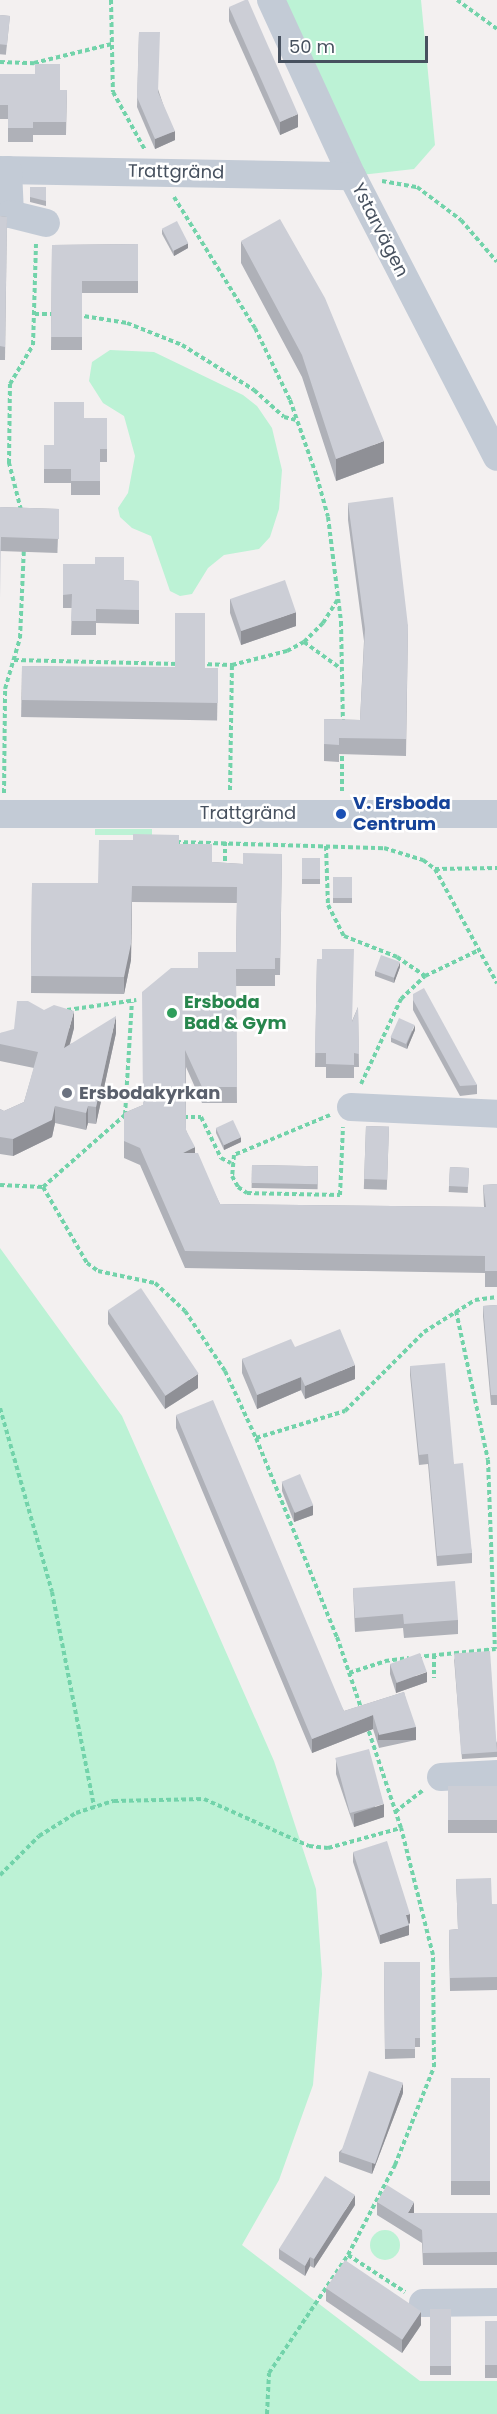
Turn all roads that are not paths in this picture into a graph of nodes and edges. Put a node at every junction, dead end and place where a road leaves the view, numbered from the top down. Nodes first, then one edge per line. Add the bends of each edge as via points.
1 (271, 0) edge
2 (4, 170) edge
3 (352, 176) junction
4 (41, 222) road end
5 (497, 457) edge
6 (2, 814) edge
7 (497, 814) edge
8 (351, 1107) dead end
9 (497, 1114) edge
10 (497, 1774) edge
11 (441, 1777) road end
12 (497, 2302) edge
13 (423, 2303) road end

1 - 3 street, Ystarvägen
2 - 3 street, Trattgränd
2 - 4 street via 10,214
3 - 5 street, Ystarvägen
6 - 7 street, Trattgränd
8 - 9 street
10 - 11 street
12 - 13 street

